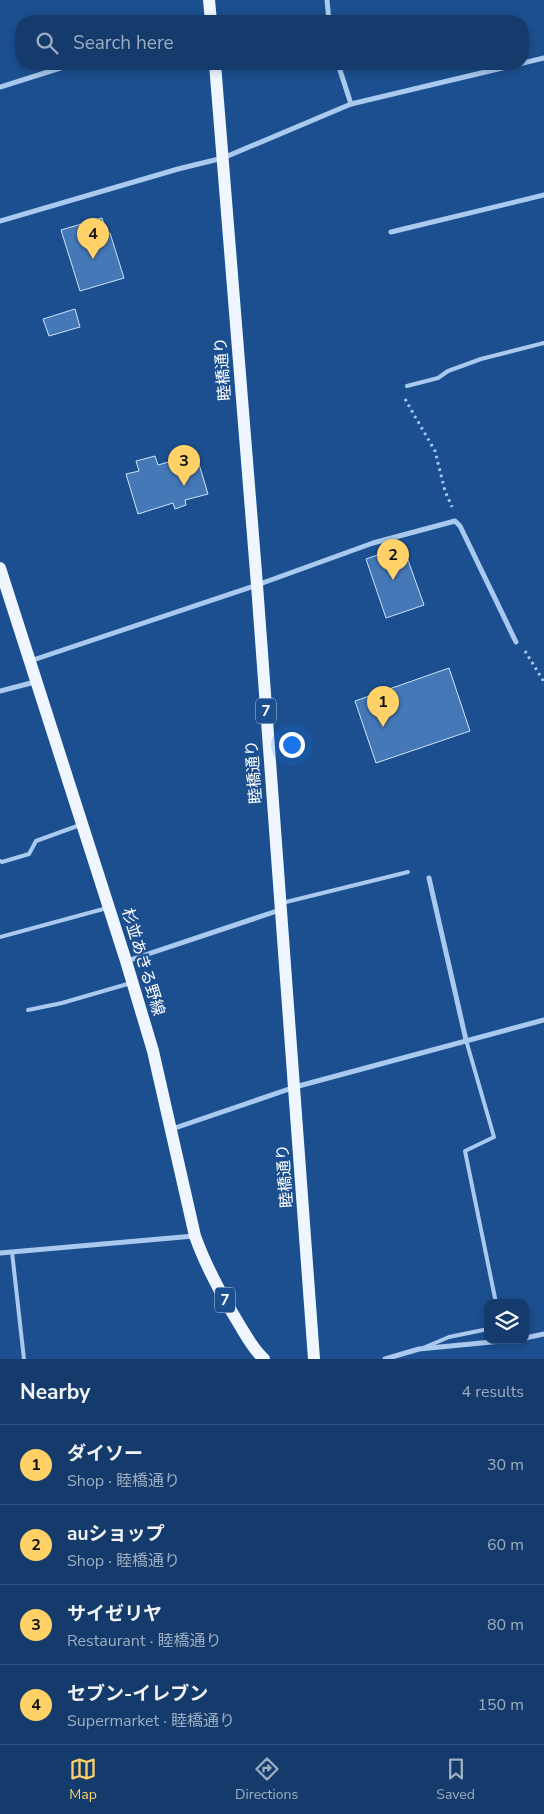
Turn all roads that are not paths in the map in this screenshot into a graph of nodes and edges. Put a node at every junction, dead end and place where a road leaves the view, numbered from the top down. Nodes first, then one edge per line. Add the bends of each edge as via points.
1 (209, 0) edge
2 (327, 0) edge
3 (210, 15) edge
4 (328, 15) edge
5 (544, 58) edge
6 (529, 62) edge
7 (54, 70) edge
8 (216, 70) edge
9 (340, 70) edge
10 (494, 70) edge
11 (0, 87) edge
12 (351, 104) junction
13 (223, 158) junction
14 (544, 195) edge
15 (0, 221) edge
16 (391, 232) dead end
17 (544, 343) edge
18 (407, 386) road end
19 (0, 568) edge
20 (256, 585) junction
21 (516, 642) road end
22 (30, 661) junction
23 (36, 681) junction
24 (0, 691) edge
25 (82, 825) junction
26 (0, 861) edge
27 (408, 872) dead end
28 (429, 878) dead end
29 (109, 907) junction
30 (280, 907) junction
31 (0, 936) edge
32 (126, 961) junction
33 (133, 983) junction
34 (28, 1010) dead end
35 (544, 1020) edge
36 (466, 1040) junction
37 (295, 1087) junction
38 (172, 1129) junction
39 (195, 1236) junction
40 (12, 1252) junction
41 (0, 1253) edge
42 (495, 1299) edge
43 (484, 1330) edge
44 (544, 1334) edge
45 (529, 1337) edge
46 (484, 1343) edge
47 (419, 1349) junction
48 (24, 1359) edge
49 (264, 1359) edge
50 (314, 1359) edge
51 (385, 1359) edge

1 - 3 main road
2 - 4 street
5 - 6 street
7 - 11 street
8 - 13 main road, 睦橋通り / 7
9 - 12 street
10 - 12 street
12 - 13 street
13 - 15 street
13 - 20 main road, 睦橋通り / 7
14 - 16 street
17 - 18 lane via 481,359 438,378
19 - 22 main road, 杉並あきる野線 / 7
20 - 21 street via 373,544 455,521
20 - 22 street
20 - 30 main road, 睦橋通り / 7
22 - 23 main road, 杉並あきる野線 / 7
23 - 24 street
23 - 25 main road, 杉並あきる野線 / 7
25 - 26 lane via 36,841 29,854
25 - 29 main road, 杉並あきる野線 / 7
27 - 30 lane
28 - 36 street
29 - 31 lane
29 - 32 main road, 杉並あきる野線 / 7
30 - 32 street
30 - 37 main road, 睦橋通り / 7
32 - 33 main road, 杉並あきる野線 / 7
33 - 34 lane
33 - 38 main road, 杉並あきる野線 / 7
35 - 36 street
36 - 37 street
36 - 42 lane via 494,1137 465,1151
37 - 38 street
37 - 50 main road, 睦橋通り / 7
38 - 39 main road, 杉並あきる野線 / 7
39 - 40 street
39 - 49 main road, 杉並あきる野線 / 7 via 226,1303 255,1351
40 - 41 street
40 - 48 lane
43 - 47 lane via 449,1337
44 - 45 street
46 - 47 street
47 - 51 street

